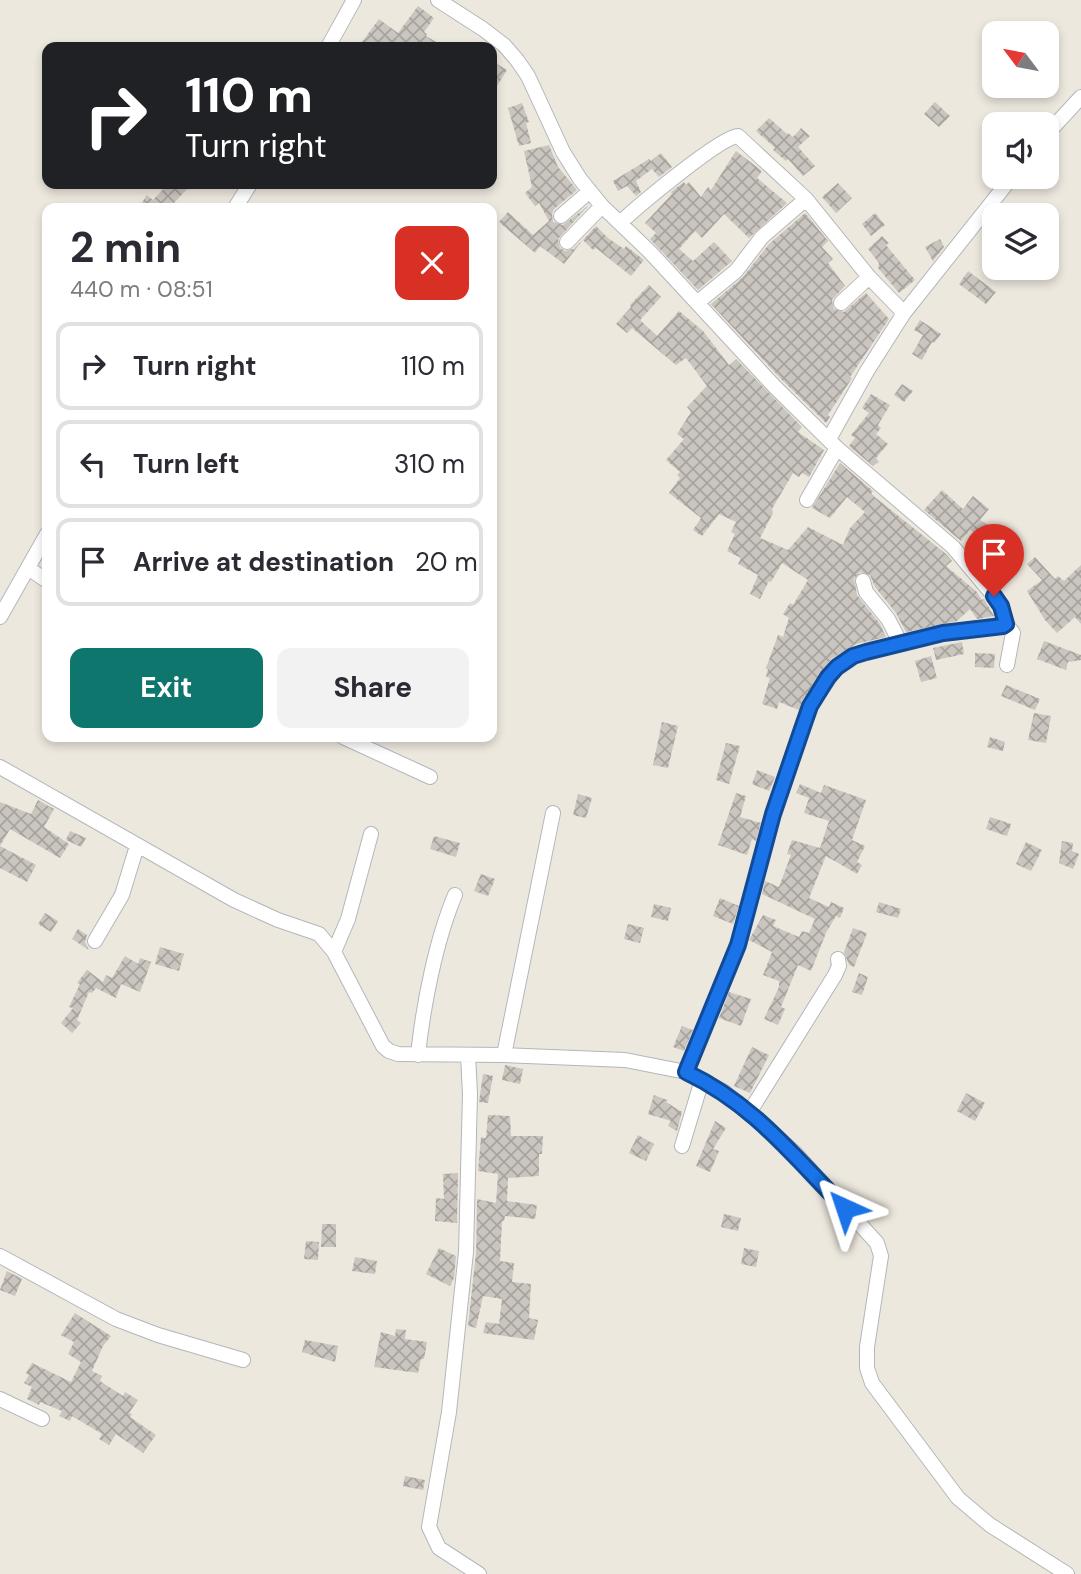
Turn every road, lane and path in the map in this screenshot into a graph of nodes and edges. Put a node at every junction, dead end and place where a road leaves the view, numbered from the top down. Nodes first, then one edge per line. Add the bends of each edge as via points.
1 (354, 0) edge
2 (438, 0) edge
3 (331, 42) edge
4 (1081, 97) edge
5 (1059, 121) edge
6 (1002, 189) edge
7 (590, 191) junction
8 (806, 200) junction
9 (602, 206) junction
10 (561, 216) dead end
11 (620, 223) junction
12 (567, 243) dead end
13 (869, 277) junction
14 (698, 302) junction
15 (841, 303) dead end
16 (904, 313) junction
17 (833, 443) junction
18 (807, 500) dead end
19 (42, 543) edge
20 (28, 568) junction
21 (42, 577) edge
22 (863, 582) dead end
23 (0, 617) edge
24 (1006, 624) junction
25 (901, 644) junction
26 (1007, 665) dead end
27 (354, 742) edge
28 (0, 767) edge
29 (430, 777) dead end
30 (553, 813) dead end
31 (371, 834) dead end
32 (137, 846) junction
33 (454, 895) dead end
34 (95, 941) dead end
35 (334, 952) junction
36 (838, 959) dead end
37 (418, 1055) junction
38 (468, 1055) junction
39 (504, 1055) junction
40 (686, 1072) junction
41 (702, 1080) junction
42 (749, 1113) junction
43 (682, 1146) dead end
44 (0, 1255) edge
45 (243, 1360) dead end
46 (0, 1399) edge
47 (42, 1419) dead end
48 (479, 1574) edge
49 (1067, 1574) edge

1 - 3 street
2 - 7 street via 483,29 517,60 563,152
4 - 5 street
6 - 16 street
7 - 9 street
7 - 10 street
8 - 11 street via 744,140 734,136
8 - 13 street
8 - 14 street via 762,237 736,271
9 - 11 street
9 - 12 street
11 - 14 street
13 - 15 street
13 - 16 street
14 - 17 street
16 - 17 street via 867,371
17 - 18 street
17 - 24 street via 953,547 1001,606
19 - 20 street
20 - 21 street
20 - 23 street
22 - 25 street
24 - 25 street
24 - 26 street via 1013,637
25 - 40 street via 858,654 837,667 810,706 773,814 738,945
27 - 29 street
28 - 32 street
30 - 39 street
31 - 35 street
32 - 34 street via 122,895
32 - 35 street via 234,900 324,938
33 - 37 street
35 - 37 street via 383,1046 398,1054
36 - 42 street via 835,975
37 - 38 street
38 - 39 street
38 - 48 street via 466,1252 449,1412 429,1527 439,1548
39 - 40 street via 625,1060
40 - 41 street
41 - 42 street
41 - 43 street
42 - 49 street via 794,1153 880,1249 867,1348 873,1383 958,1498 990,1525
44 - 45 street via 116,1320
46 - 47 street

